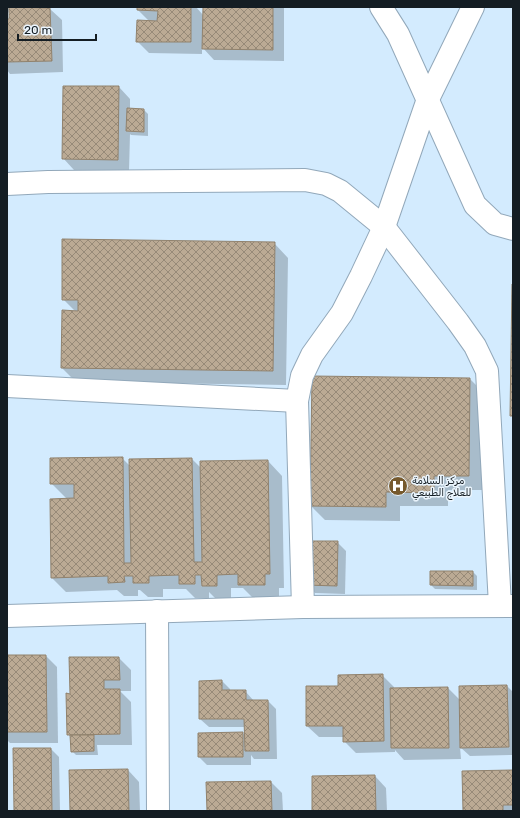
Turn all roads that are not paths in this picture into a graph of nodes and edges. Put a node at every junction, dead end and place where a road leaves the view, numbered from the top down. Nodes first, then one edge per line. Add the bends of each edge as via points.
1 (381, 7) edge
2 (473, 7) edge
3 (428, 99) junction
4 (7, 184) edge
5 (384, 228) junction
6 (513, 229) edge
7 (7, 386) edge
8 (297, 400) junction
9 (506, 606) edge
10 (303, 607) junction
11 (157, 611) junction
12 (7, 616) edge
13 (158, 811) edge

1 - 3 street via 398,34
2 - 3 street
3 - 5 street
3 - 6 street via 475,205 495,224
4 - 5 street via 306,180 326,184 340,191
5 - 8 street via 342,313 312,355 302,376
5 - 9 street via 471,340 487,371
7 - 8 street
8 - 10 street
9 - 10 street
10 - 11 street
11 - 12 street
11 - 13 street

